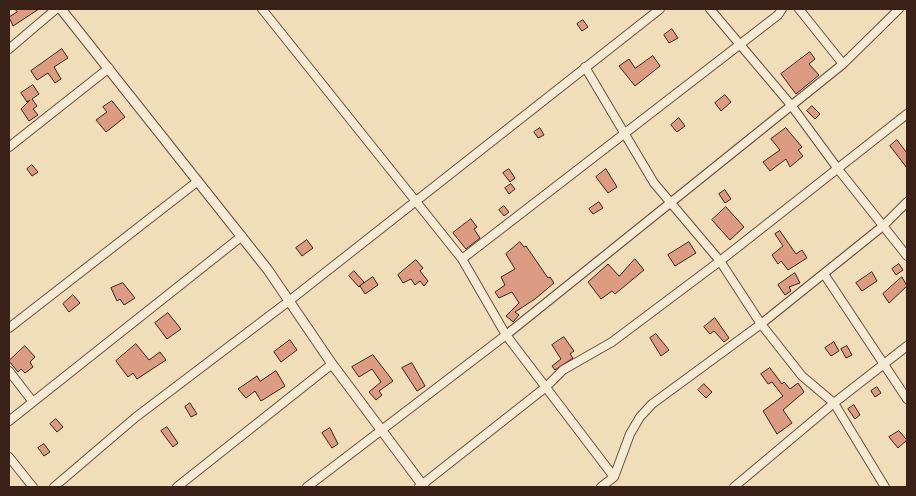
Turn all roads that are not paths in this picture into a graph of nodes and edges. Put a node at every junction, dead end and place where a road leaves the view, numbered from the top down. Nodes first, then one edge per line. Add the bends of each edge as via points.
1 (56, 9) edge
2 (61, 9) edge
3 (262, 9) edge
4 (660, 9) edge
5 (710, 9) edge
6 (782, 9) edge
7 (799, 9) edge
8 (899, 9) edge
9 (904, 9) edge
10 (907, 12) edge
11 (740, 44) junction
12 (9, 49) edge
13 (843, 64) junction
14 (585, 67) junction
15 (109, 68) junction
16 (791, 105) junction
17 (907, 114) edge
18 (624, 132) junction
19 (9, 147) edge
20 (838, 169) junction
21 (198, 181) junction
22 (416, 200) junction
23 (670, 202) junction
24 (907, 202) edge
25 (883, 226) junction
26 (242, 236) junction
27 (907, 256) edge
28 (462, 259) junction
29 (720, 261) junction
30 (824, 274) junction
31 (289, 300) junction
32 (761, 324) junction
33 (9, 328) edge
34 (506, 335) junction
35 (907, 346) edge
36 (332, 364) junction
37 (883, 365) junction
38 (9, 372) edge
39 (546, 386) junction
40 (907, 399) edge
41 (33, 402) junction
42 (834, 402) junction
43 (9, 421) edge
44 (380, 429) junction
45 (9, 456) edge
46 (614, 477) junction
47 (422, 486) edge
48 (33, 487) edge
49 (54, 487) edge
50 (176, 487) edge
51 (307, 487) edge
52 (601, 487) edge
53 (734, 487) edge
54 (885, 487) edge

1 - 12 street
2 - 15 street
3 - 22 street
4 - 14 street
5 - 11 street
6 - 11 street via 778,16
7 - 13 street
8 - 13 street
9 - 10 street
11 - 16 street
11 - 18 street
13 - 16 street
14 - 18 street
14 - 22 street
15 - 19 street
15 - 21 street
16 - 20 street
16 - 23 street
17 - 20 street
18 - 23 street via 654,183
18 - 28 street
20 - 25 street
20 - 29 street
21 - 26 street
21 - 33 street
22 - 28 street
22 - 31 street
23 - 29 street
23 - 34 street
24 - 25 street
25 - 27 street
25 - 30 street
26 - 31 street
26 - 41 street
28 - 34 street
29 - 32 street
29 - 39 street via 612,342 563,370
30 - 32 street
30 - 37 street
31 - 36 street
31 - 49 street via 136,417
32 - 42 street via 802,376
32 - 46 street via 652,404 630,434
34 - 39 street
34 - 44 street
35 - 37 street
36 - 44 street
36 - 50 street
37 - 40 street
37 - 42 street
38 - 41 street
39 - 46 street
39 - 47 street
41 - 43 street
42 - 53 street
42 - 54 street
44 - 47 street
44 - 51 street
45 - 48 street
46 - 52 street

